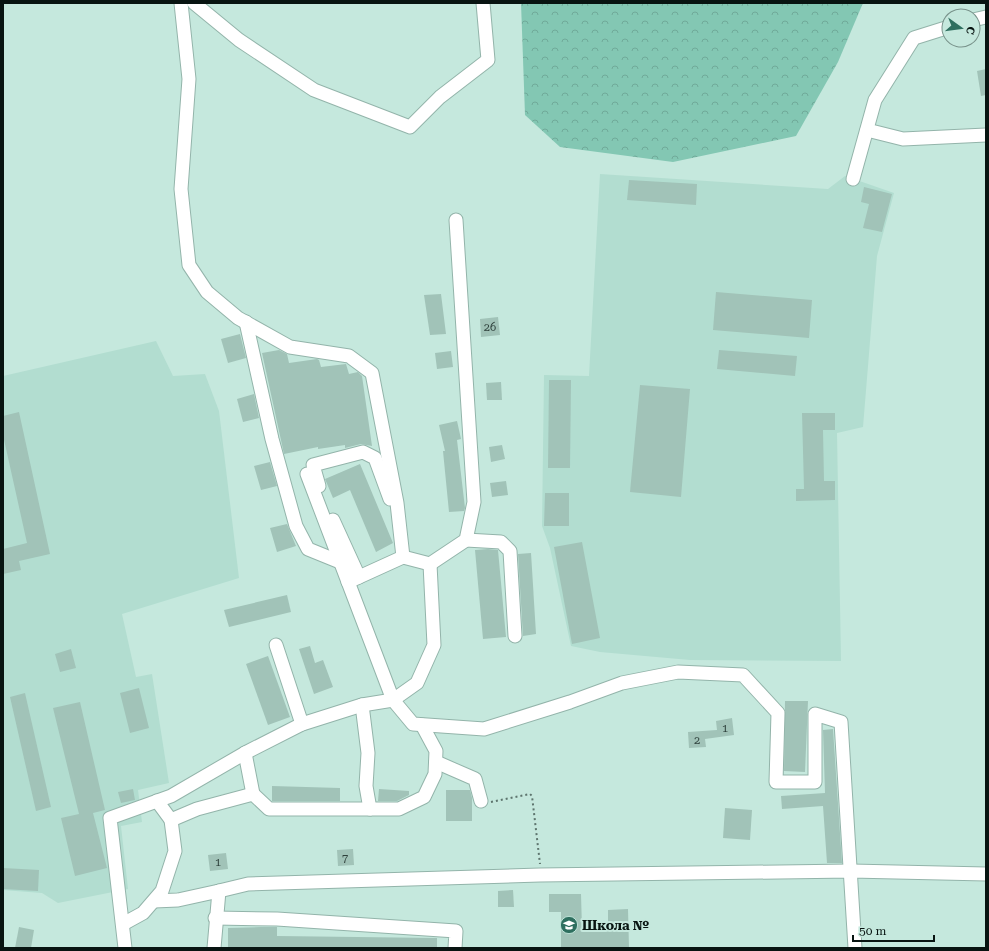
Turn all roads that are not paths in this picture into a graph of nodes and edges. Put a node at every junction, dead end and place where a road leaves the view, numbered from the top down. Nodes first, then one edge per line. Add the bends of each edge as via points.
1 (181, 3) edge
2 (194, 3) edge
3 (483, 3) edge
4 (941, 30) edge
5 (867, 130) junction
6 (986, 135) edge
7 (853, 179) dead end
8 (456, 220) dead end
9 (246, 322) junction
10 (307, 474) dead end
11 (400, 526) junction
12 (466, 540) junction
13 (403, 557) junction
14 (340, 562) junction
15 (430, 564) junction
16 (353, 580) junction
17 (515, 636) dead end
18 (276, 645) dead end
19 (393, 700) junction
20 (362, 705) junction
21 (302, 724) junction
22 (422, 725) junction
23 (245, 754) junction
24 (436, 762) junction
25 (253, 794) junction
26 (157, 801) junction
27 (482, 801) road end
28 (370, 809) junction
29 (171, 820) junction
30 (851, 871) junction
31 (986, 874) edge
32 (219, 890) junction
33 (154, 901) junction
34 (215, 918) junction
35 (123, 924) junction
36 (125, 948) edge
37 (214, 948) edge
38 (456, 948) edge
39 (855, 948) edge

1 - 9 street via 189,79 181,189 189,265 207,292
2 - 3 street via 240,40 314,90 410,127 440,97 488,60
4 - 5 street via 914,38 875,100
5 - 6 street via 902,139
5 - 7 street
8 - 12 street via 474,502
9 - 11 street via 290,347 349,356 372,373
9 - 14 street via 272,440 296,526 308,549
10 - 14 street
11 - 13 street
11 - 16 street via 375,458 363,452 313,465 323,500
12 - 15 street
12 - 17 street via 501,542 510,551
13 - 15 street
13 - 16 street
14 - 16 street
15 - 19 street via 434,645 417,683
16 - 19 street
18 - 21 street
19 - 20 street
19 - 22 street via 413,724
20 - 21 street
20 - 28 street via 368,753 366,786
21 - 23 street
22 - 24 street via 436,751
22 - 30 street via 484,729 622,683 678,672 743,675 778,713 776,782 815,782 815,714 841,722
23 - 25 street
23 - 26 street via 171,796
24 - 27 street via 475,779
24 - 28 street via 435,774 424,797 399,809
25 - 28 street via 269,809
25 - 29 street via 197,808
26 - 29 street
26 - 35 street via 110,818
29 - 33 street via 175,851 162,891
30 - 31 street
30 - 32 street via 540,875 248,884
30 - 39 street
32 - 33 street via 178,900
32 - 34 street
33 - 35 street via 143,913
34 - 37 street
34 - 38 street via 277,919 456,931
35 - 36 street

